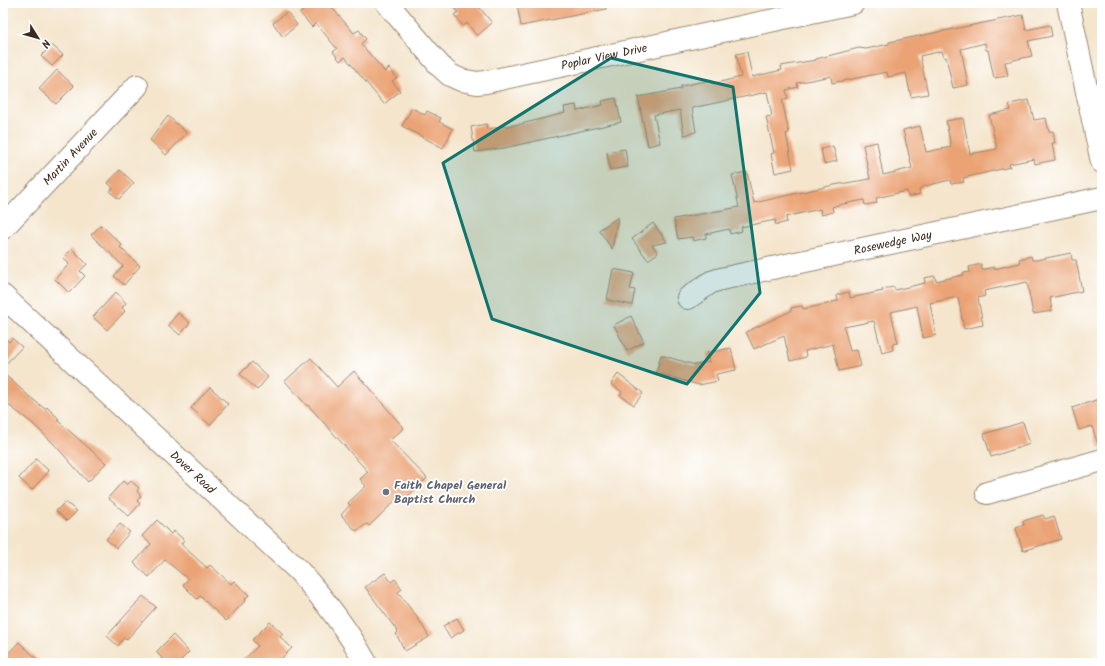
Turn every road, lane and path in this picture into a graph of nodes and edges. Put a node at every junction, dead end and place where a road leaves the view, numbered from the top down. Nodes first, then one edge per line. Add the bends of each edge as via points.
1 (387, 3) edge
2 (853, 3) edge
3 (1068, 3) edge
4 (137, 86) dead end
5 (1102, 162) edge
6 (1102, 198) edge
7 (3, 228) edge
8 (3, 296) edge
9 (688, 298) dead end
10 (1102, 460) edge
11 (987, 494) dead end
12 (366, 663) edge

1 - 2 street, Poplar View Drive via 450,75 477,83
3 - 5 street
4 - 7 street, Martin Avenue
6 - 9 street, Rosewedge Way via 721,279 711,282
8 - 12 street, Dover Road via 298,570 322,597
10 - 11 street

